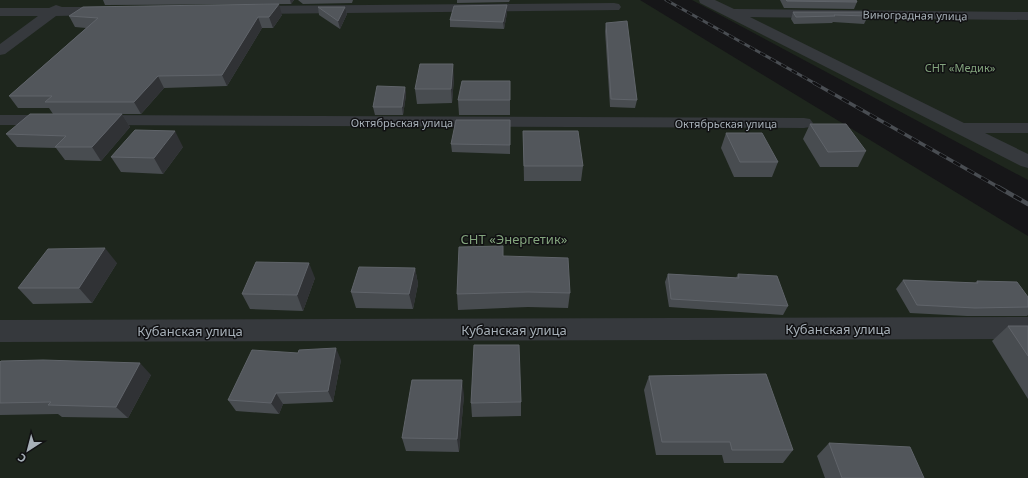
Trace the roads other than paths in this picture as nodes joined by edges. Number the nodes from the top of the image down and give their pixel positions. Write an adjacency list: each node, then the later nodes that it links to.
1 (67, 0): 8 (street)
2 (705, 0): 9 (street)
3 (928, 0): 10 (street)
4 (614, 7): 5 (street)
5 (242, 10)
6 (116, 11): 8 (street)
7 (0, 12): 8 (street)
8 (52, 12): 12 (street)
9 (729, 13): 10 (street, Виноградная улица); 15 (street)
10 (947, 15): 11 (street, Виноградная улица)
11 (1028, 16)
12 (0, 52)
13 (0, 120): 14 (street, Октябрьская улица)
14 (804, 123)
15 (961, 128): 16 (street); 17 (street)
16 (1028, 128)
17 (1028, 162)
18 (1028, 328): 19 (street, Кубанская улица)
19 (0, 331)

